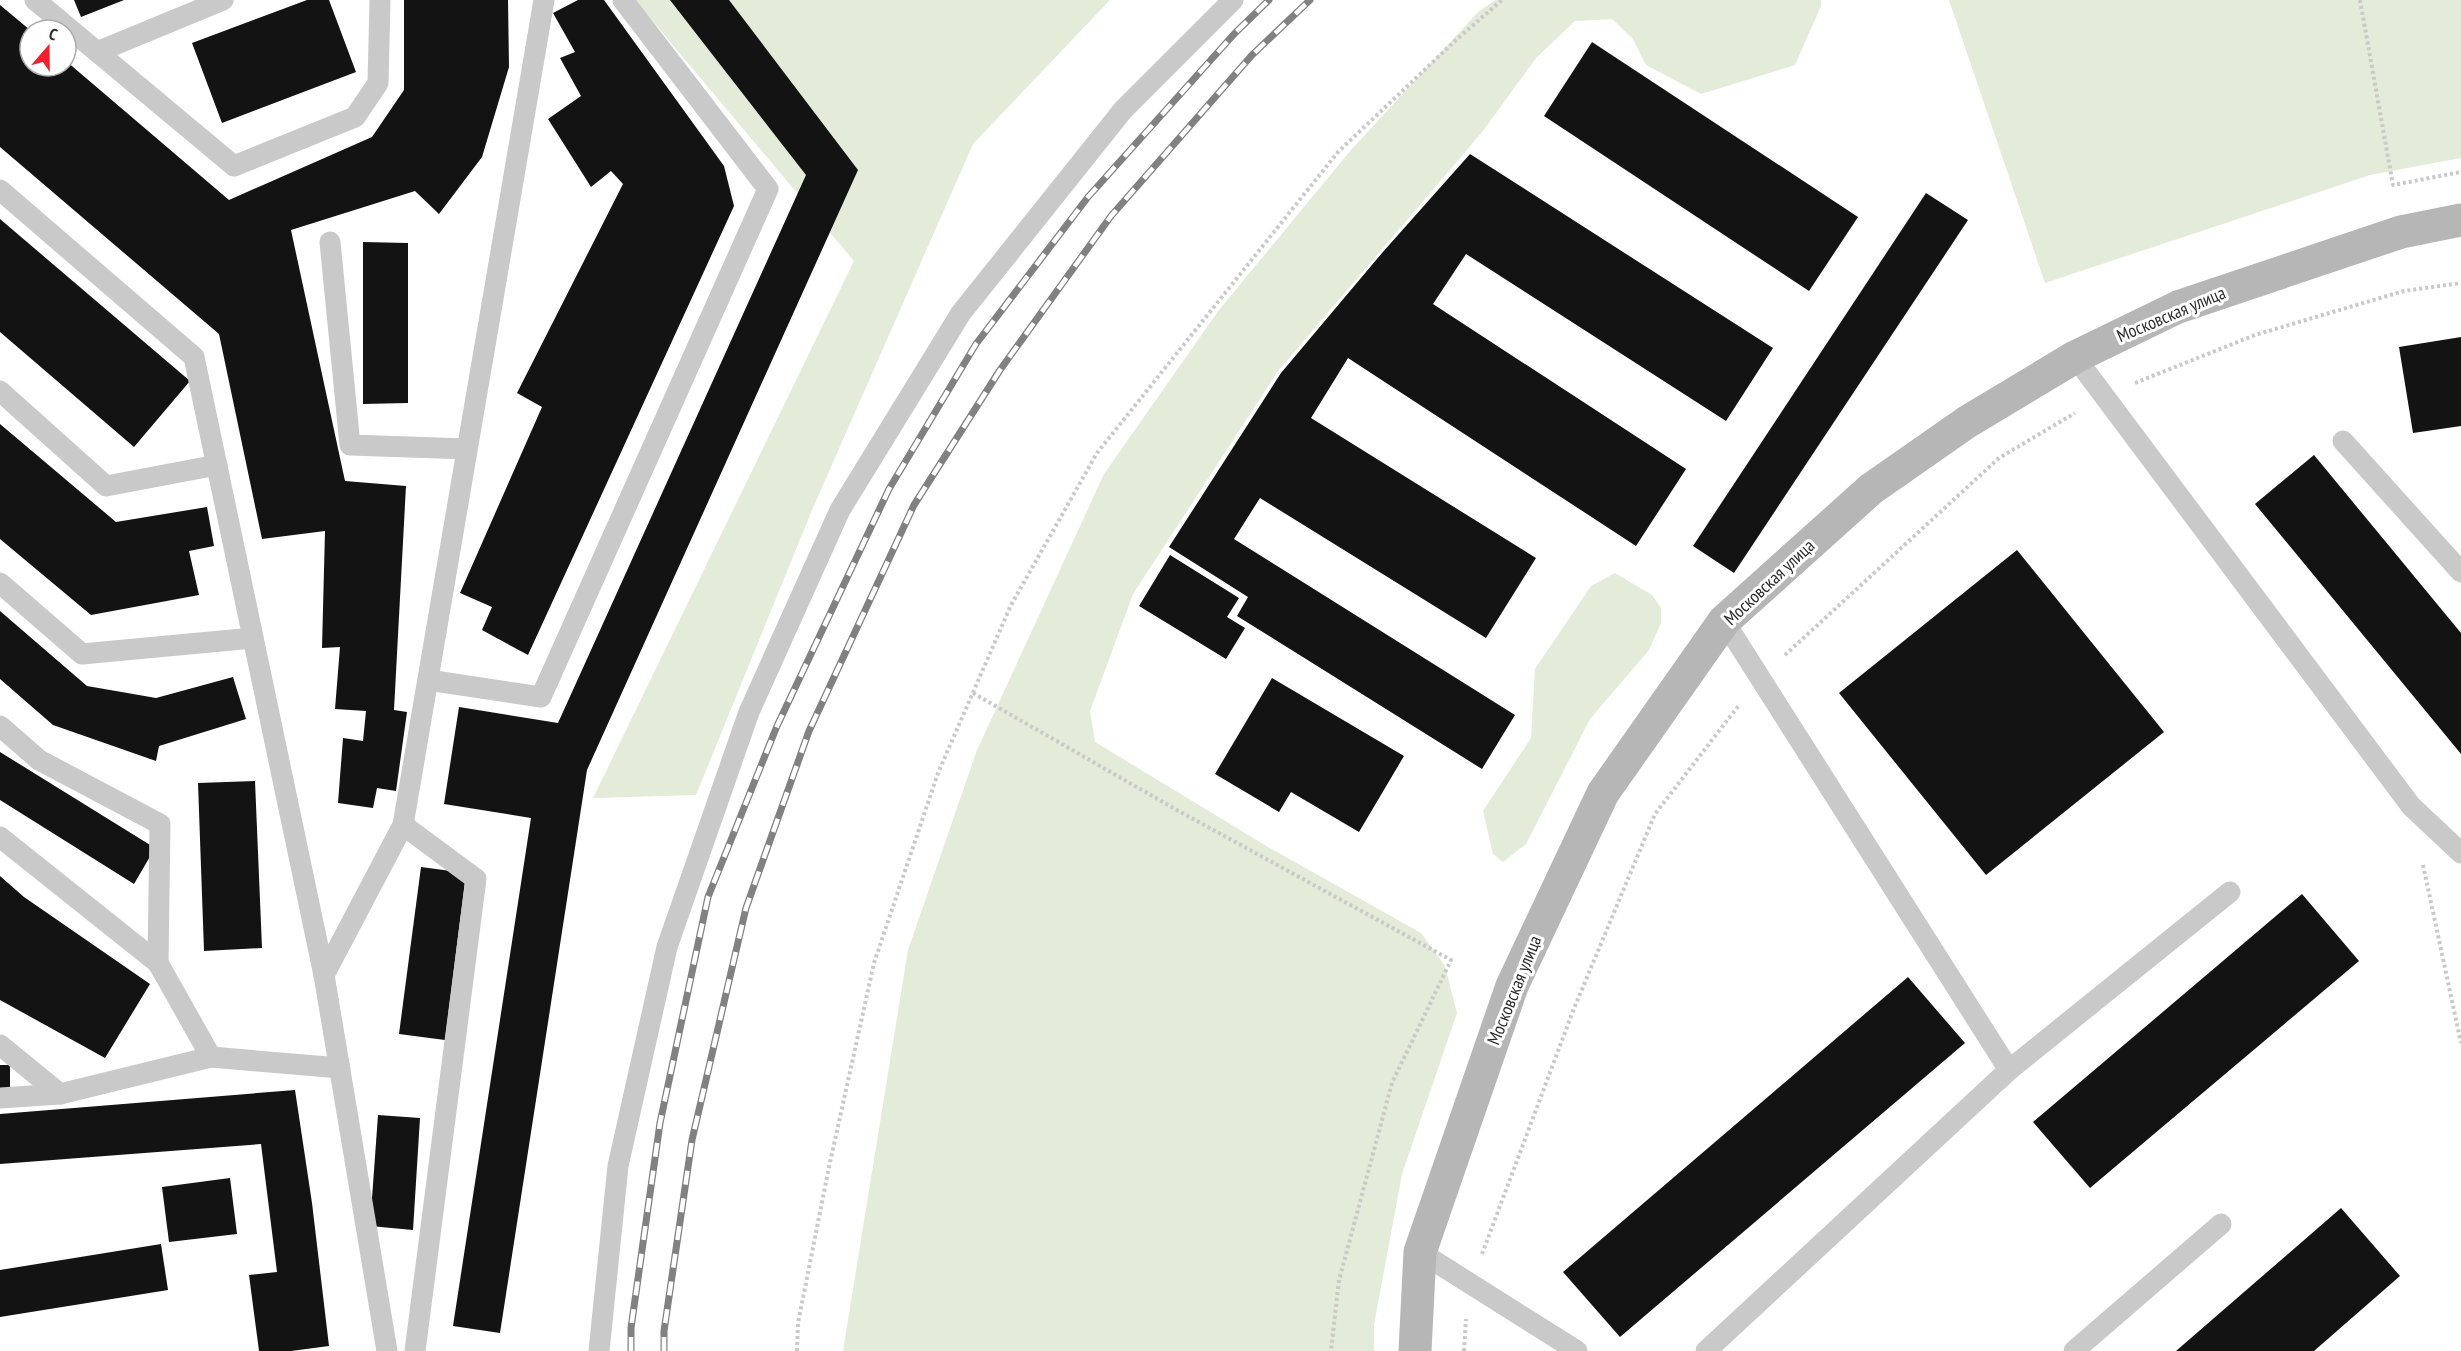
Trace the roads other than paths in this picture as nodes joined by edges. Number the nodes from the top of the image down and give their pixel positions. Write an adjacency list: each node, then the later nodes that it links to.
1 (35, 0): 7 (lane)
2 (222, 0): 7 (lane)
3 (380, 0): 7 (lane)
4 (544, 0): 14 (lane)
5 (623, 0): 20 (lane)
6 (1233, 0): 38 (lane)
7 (97, 52)
8 (0, 190): 15 (lane)
9 (2461, 220): 11 (street, Московская улица)
10 (330, 242): 14 (lane)
11 (2075, 357): 18 (street, Московская улица); 24 (lane)
12 (0, 391): 15 (lane)
13 (2343, 441): 16 (lane)
14 (467, 448): 20 (lane)
15 (217, 465): 19 (lane)
16 (2461, 572)
17 (0, 583): 19 (lane)
18 (1724, 621): 31 (lane); 35 (street, Московская улица)
19 (253, 638): 27 (lane)
20 (428, 680): 22 (lane)
21 (0, 726): 26 (lane)
22 (403, 825): 27 (lane); 37 (lane)
23 (0, 837): 26 (lane)
24 (2461, 853)
25 (2230, 892): 31 (lane)
26 (158, 963): 29 (lane)
27 (324, 975): 30 (lane)
28 (0, 1046): 32 (lane)
29 (211, 1058): 30 (lane); 32 (lane)
30 (340, 1068): 36 (lane)
31 (2009, 1070): 41 (lane)
32 (60, 1094): 33 (lane)
33 (0, 1098)
34 (2221, 1224): 42 (lane)
35 (1420, 1252): 39 (street, Московская улица); 40 (lane)
36 (387, 1351)
37 (415, 1351)
38 (599, 1351)
39 (1415, 1351)
40 (1577, 1351)
41 (1706, 1351)
42 (2074, 1351)

